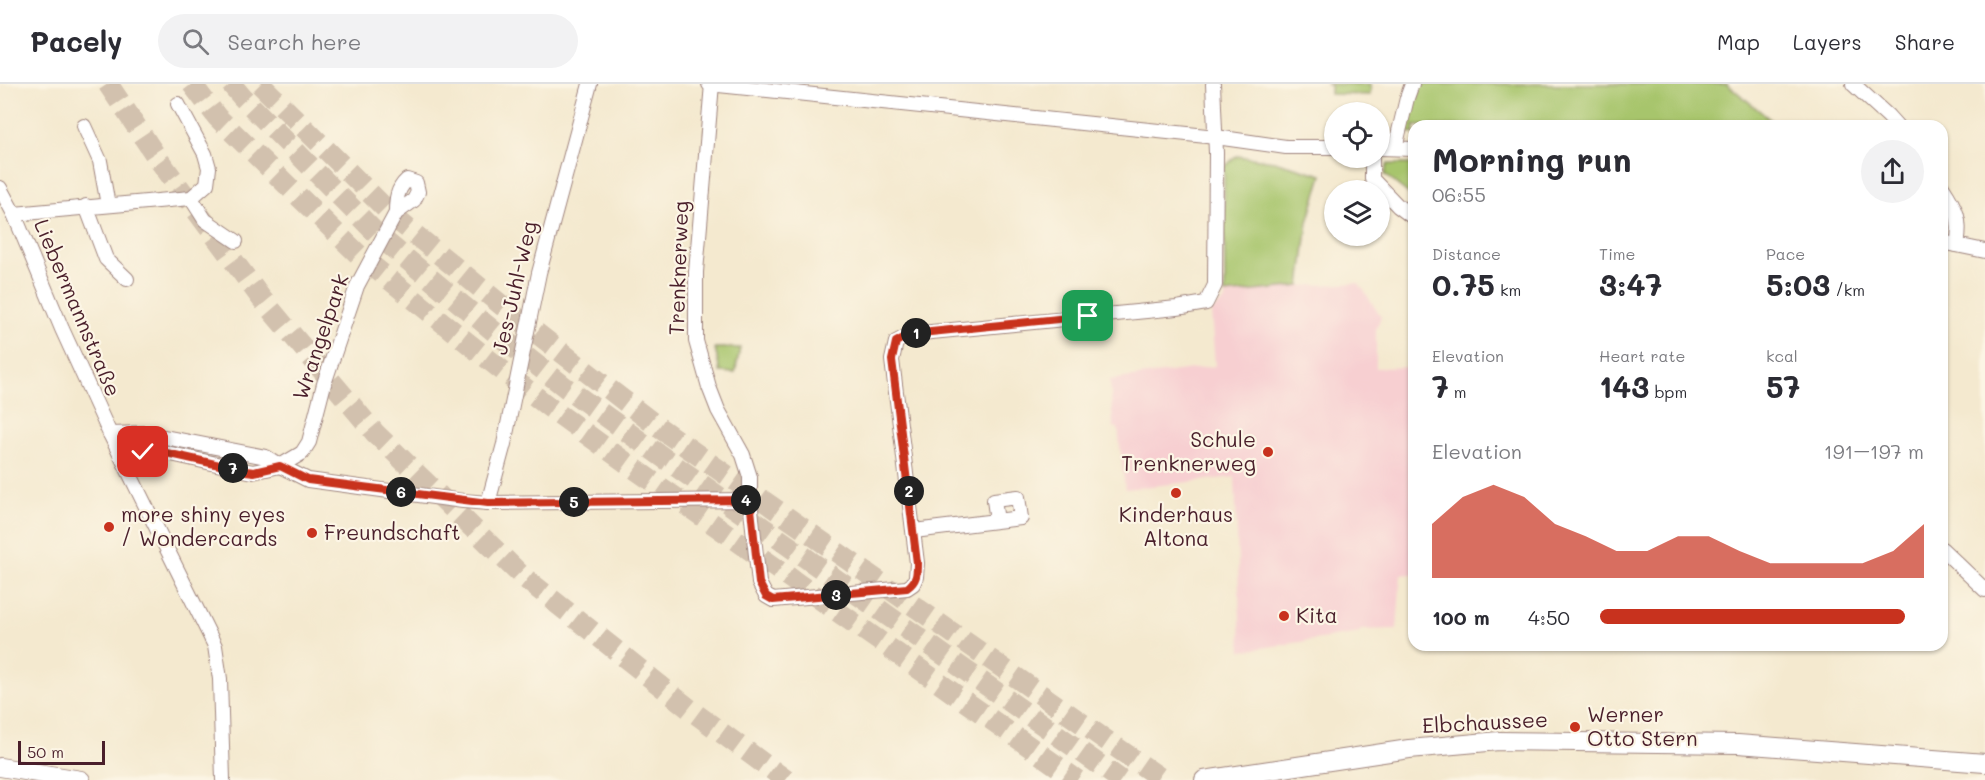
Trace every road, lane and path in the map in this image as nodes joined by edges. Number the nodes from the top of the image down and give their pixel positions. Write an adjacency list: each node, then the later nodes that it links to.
1 (590, 84): 32 (street, Jes-Juhl-Weg)
2 (711, 84): 9 (street); 31 (street, Trenknerweg)
3 (1213, 84): 9 (street)
4 (1412, 84): 12 (street)
5 (1853, 84): 7 (street)
6 (178, 104): 17 (street)
7 (1892, 120)
8 (84, 126): 18 (street)
9 (1216, 137): 10 (street); 34 (street, Trenknerweg)
10 (1324, 147)
11 (1390, 148): 12 (street)
12 (1395, 148): 13 (street)
13 (1408, 149)
14 (1372, 168): 22 (street)
15 (0, 188): 21 (street, Liebermannstraße)
16 (1948, 196): 25 (street)
17 (191, 198): 18 (street); 23 (street)
18 (108, 205): 19 (street)
19 (86, 206): 21 (street); 27 (street)
20 (396, 213): 30 (street, Wrangelpark)
21 (14, 214): 28 (street, Liebermannstraße)
22 (1408, 214)
23 (236, 241)
24 (1948, 243): 25 (street)
25 (1957, 245): 26 (street)
26 (1985, 251)
27 (127, 279)
28 (110, 434): 29 (street, Liebermannstraße); 30 (street)
29 (121, 456): 30 (street); 40 (street, Liebermannstraße)
30 (280, 466): 32 (street)
31 (750, 500): 32 (street); 34 (street, Trenknerweg)
32 (488, 503)
33 (997, 520): 34 (street)
34 (914, 531)
35 (1948, 555): 36 (street)
36 (1985, 590)
37 (1985, 763): 41 (main road, Elbchaussee)
38 (0, 767): 39 (main road)
39 (81, 780)
40 (223, 780)
41 (1204, 780)

